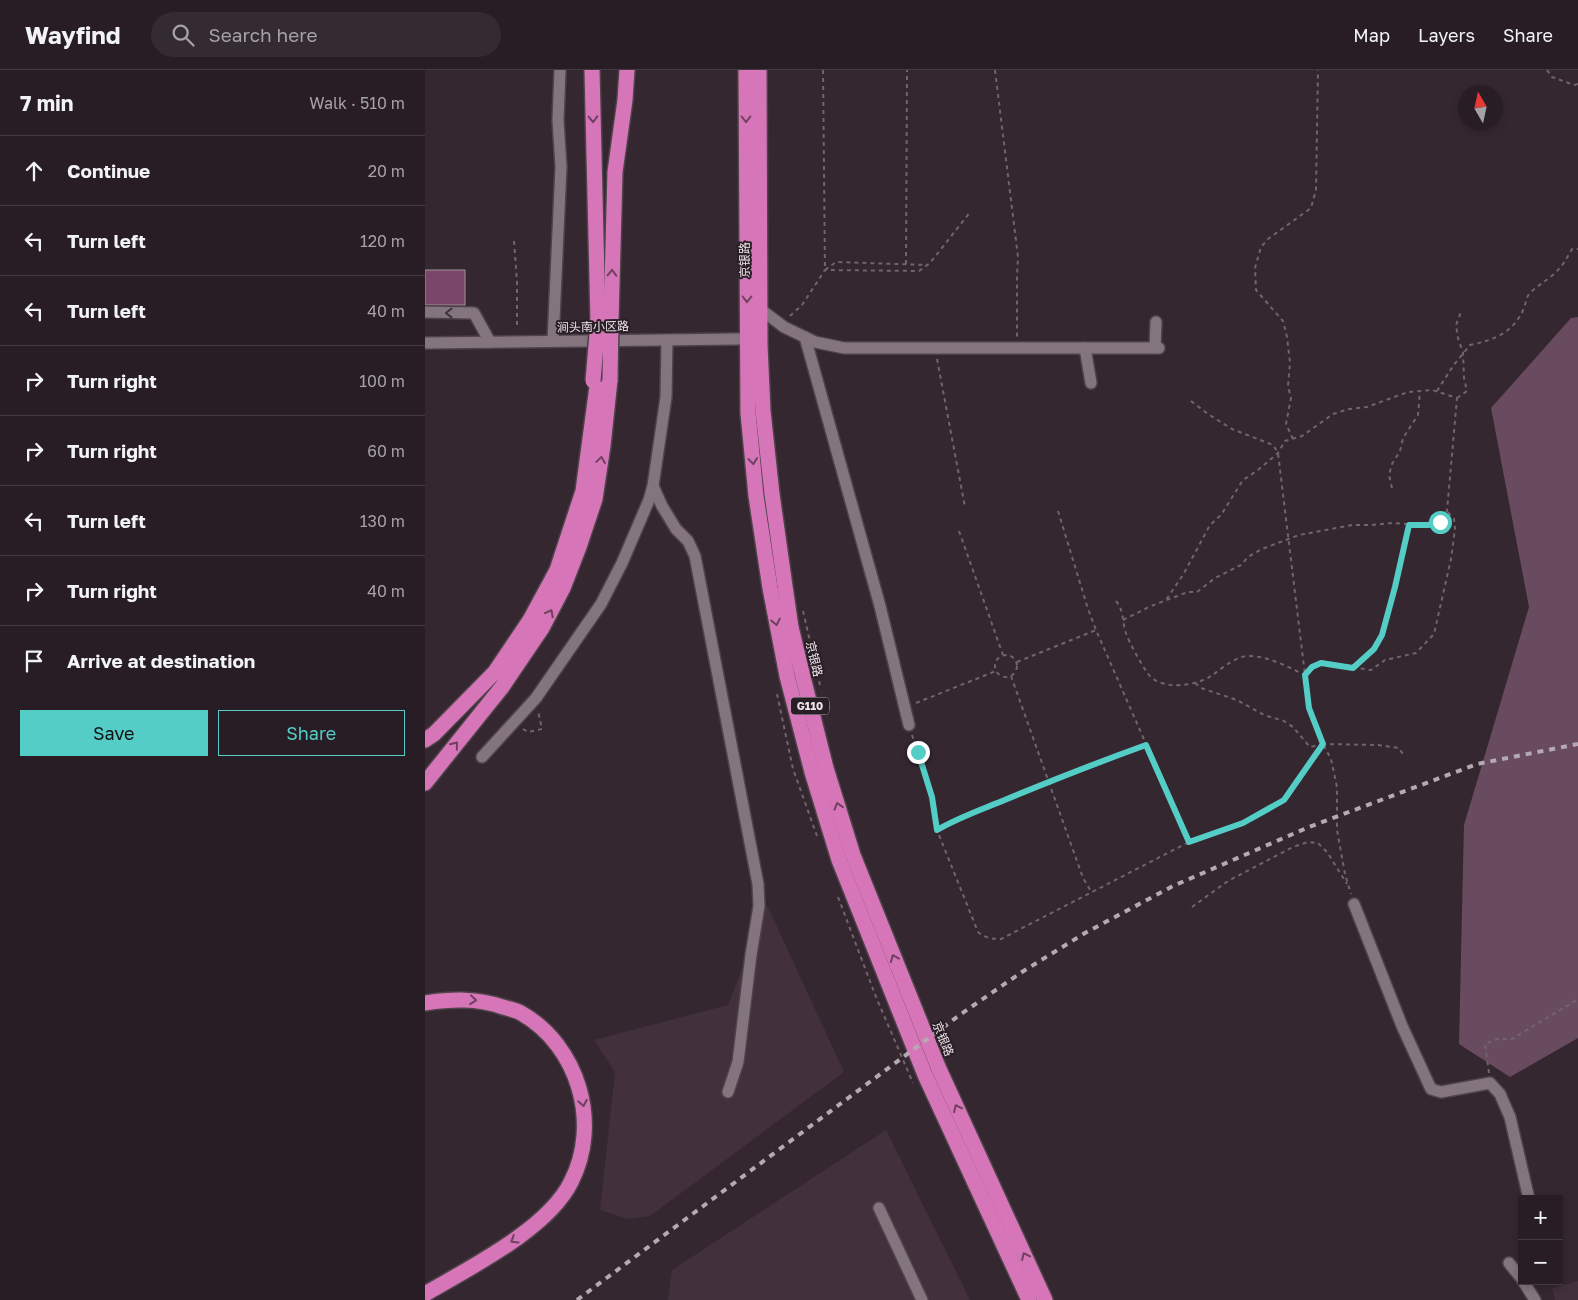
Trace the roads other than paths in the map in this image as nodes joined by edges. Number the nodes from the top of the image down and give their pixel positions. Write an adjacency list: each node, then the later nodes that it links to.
1 (559, 70): 12 (street)
2 (592, 70): 8 (highway, one-way to 8)
3 (627, 70): 8 (highway, one-way to 3)
4 (746, 70): 15 (highway, 京银路 / G110, one-way to 15)
5 (759, 70): 6 (highway, 京银路 / G110)
6 (760, 309): 10 (street); 15 (highway, 京银路 / G110)
7 (425, 312): 13 (street, one-way to 7)
8 (604, 321): 17 (highway, bridge)
9 (1156, 322): 16 (street)
10 (805, 337): 16 (street); 20 (street)
11 (667, 340): 12 (street, 涧头南小区路); 15 (street, 涧头南小区路); 19 (street)
12 (553, 341): 13 (street, 涧头南小区路)
13 (490, 342): 14 (street, 涧头南小区路)
14 (425, 343)
15 (754, 343): 35 (highway, 京银路 / G110, one-way to 35); 36 (highway, 京银路 / G110, one-way to 15)
16 (1085, 348): 18 (street)
17 (600, 380): 21 (highway); 22 (highway); 24 (highway, one-way to 17)
18 (1091, 382)
19 (653, 486): 23 (street); 27 (street)
20 (909, 725)
21 (425, 735)
22 (425, 740)
23 (482, 757)
24 (425, 783)
25 (1354, 904): 28 (street)
26 (425, 1004): 33 (highway, one-way to 33)
27 (728, 1092)
28 (1528, 1195)
29 (879, 1208): 34 (street)
30 (1509, 1263): 31 (street)
31 (1518, 1273)
32 (1528, 1285): 37 (street)
33 (425, 1294)
34 (922, 1300)
35 (1029, 1300)
36 (1045, 1300)
37 (1535, 1300)

